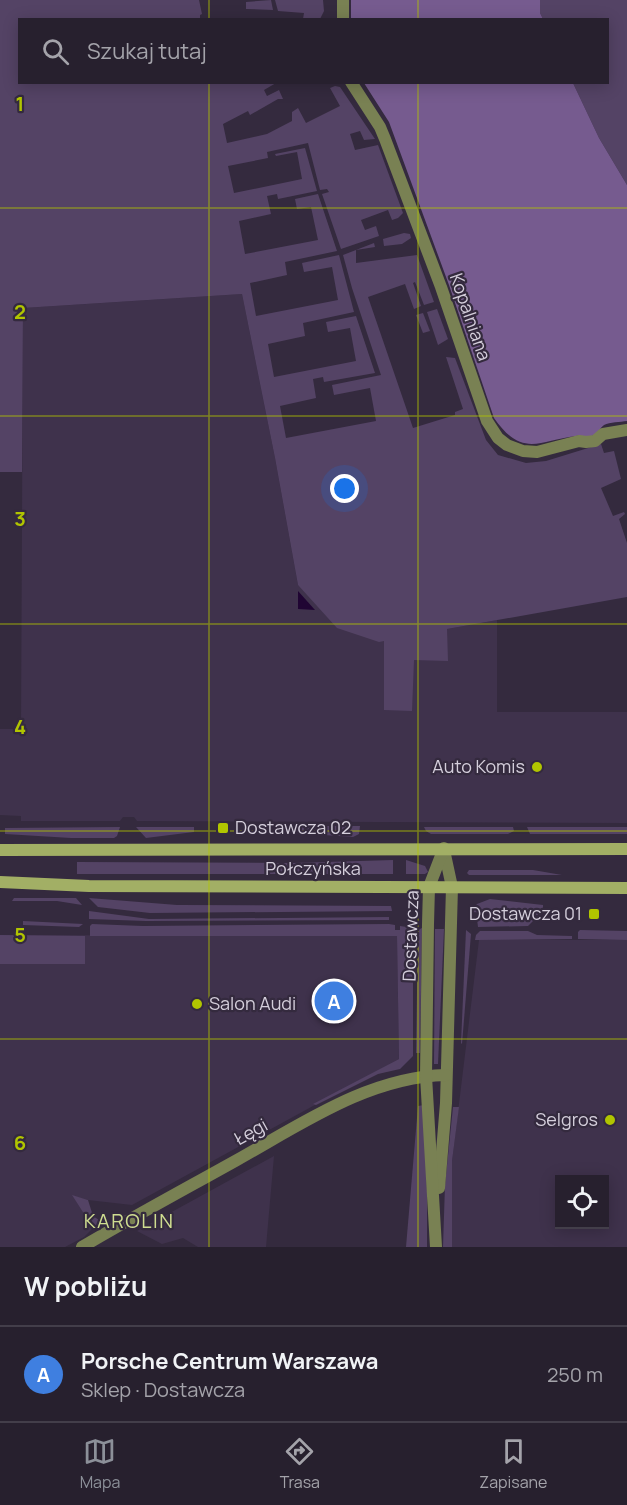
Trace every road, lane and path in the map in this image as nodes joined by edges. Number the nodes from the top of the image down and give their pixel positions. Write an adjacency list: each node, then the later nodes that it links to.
1 (343, 0): 2 (street)
2 (343, 18)
3 (352, 84): 4 (street, Kopalniana)
4 (627, 430)
5 (444, 848): 6 (main road, Połczyńska); 7 (main road, Połczyńska); 9 (street, Dostawcza); 10 (street, Dostawcza)
6 (627, 849)
7 (0, 850)
8 (0, 882): 9 (main road, Połczyńska)
9 (429, 887): 10 (main road, Połczyńska); 13 (street, Dostawcza)
10 (452, 887): 11 (main road, Połczyńska); 12 (street, Dostawcza)
11 (627, 888)
12 (446, 1075): 13 (street, Łęgi); 14 (street, Dostawcza)
13 (426, 1076): 14 (street, Dostawcza); 15 (street, Łęgi)
14 (436, 1241)
15 (82, 1247)

